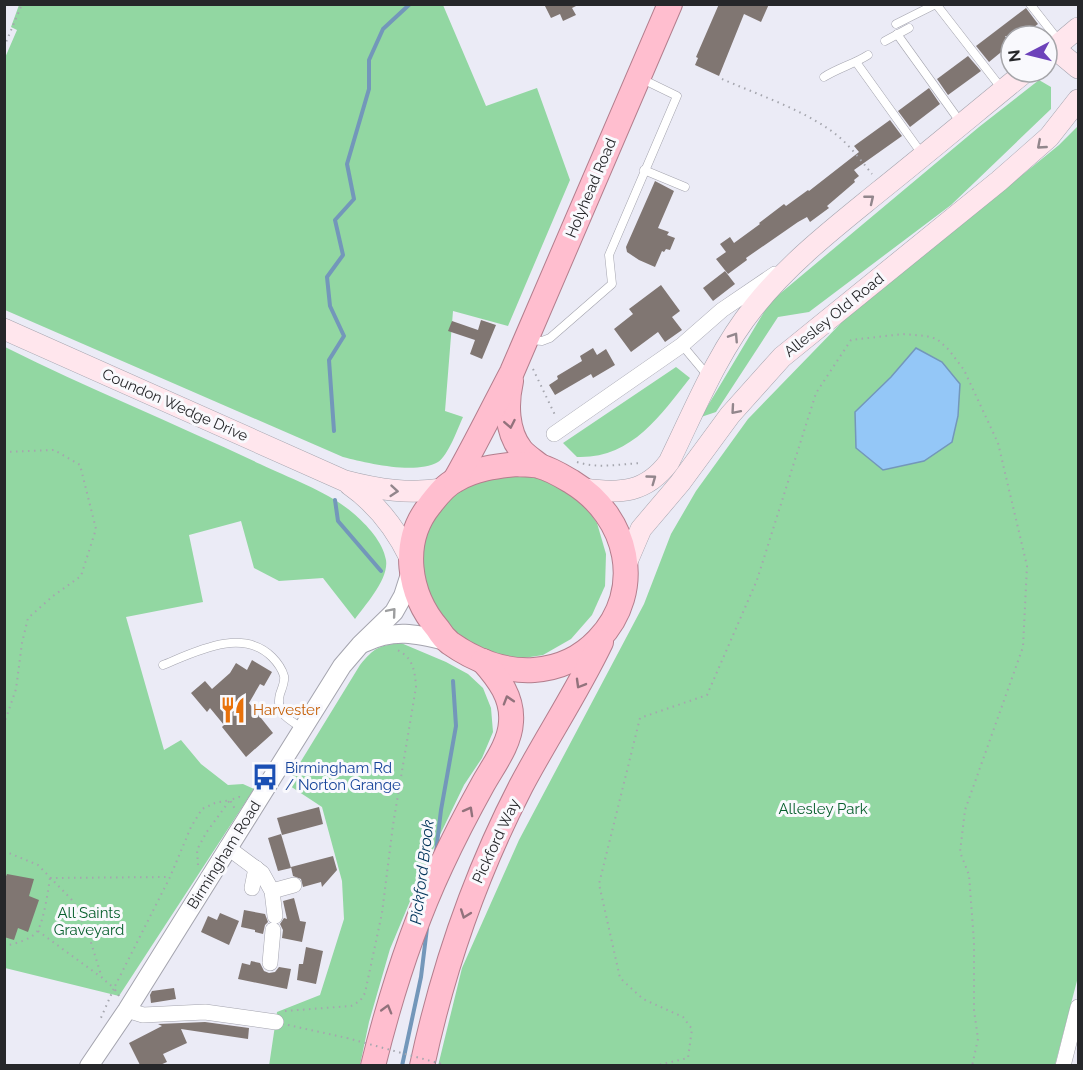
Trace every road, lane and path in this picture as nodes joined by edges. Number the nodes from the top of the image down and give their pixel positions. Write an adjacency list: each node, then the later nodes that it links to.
1 (22, 4): 12 (path)
2 (670, 4): 18 (highway, Holyhead Road)
3 (936, 4): 5 (lane); 21 (lane)
4 (1030, 4): 6 (lane)
5 (896, 24)
6 (1041, 24)
7 (909, 28): 9 (lane)
8 (1078, 28): 11 (main road)
9 (897, 34): 10 (lane); 23 (lane)
10 (885, 41)
11 (1059, 44)
12 (4, 47)
13 (1059, 52): 16 (main road)
14 (867, 55): 15 (lane)
15 (856, 62): 17 (lane); 24 (lane)
16 (1078, 68)
17 (824, 77)
18 (639, 78): 25 (lane); 30 (highway, Holyhead Road)
19 (722, 79): 27 (path)
20 (1010, 84): 21 (main road)
21 (1003, 90): 23 (main road)
22 (1078, 100): 43 (main road, Allesley Old Road, one-way to 43)
23 (962, 124): 24 (main road)
24 (923, 155): 27 (main road)
25 (644, 171): 26 (lane); 30 (lane)
26 (685, 187)
27 (883, 188): 28 (main road, one-way to 27)
28 (808, 251): 31 (street); 33 (main road, one-way to 28)
29 (4, 329): 40 (main road, Coundon Wedge Drive)
30 (525, 340): 32 (highway, Holyhead Road)
31 (682, 345): 33 (lane); 34 (street)
32 (520, 372): 34 (path); 39 (highway, Holyhead Road, one-way to 39); 41 (highway, Holyhead Road)
33 (709, 377): 42 (main road, one-way to 33)
34 (577, 420): 35 (street)
35 (554, 434)
36 (4, 452): 51 (path)
37 (573, 461): 38 (path)
38 (630, 464)
39 (540, 466): 41 (highway); 42 (highway)
40 (345, 481): 41 (main road, Coundon Wedge Drive, one-way to 41); 44 (main road, Coundon Wedge Drive)
41 (449, 484): 44 (highway)
42 (584, 489): 43 (highway)
43 (626, 564): 45 (highway)
44 (411, 565): 46 (highway); 47 (street, Birmingham Road, one-way to 44)
45 (606, 632): 49 (highway); 75 (highway, Pickford Way, one-way to 75)
46 (448, 642): 47 (street, Birmingham Road); 49 (highway)
47 (360, 645): 52 (street, Birmingham Road)
48 (389, 651): 71 (path)
49 (483, 661): 74 (highway, one-way to 49)
50 (163, 665): 52 (lane)
51 (4, 724)
52 (303, 729): 54 (street, Birmingham Road)
53 (230, 800): 54 (path); 54 (path); 57 (path); 59 (path)
54 (244, 808): 55 (street, Birmingham Road)
55 (227, 848): 58 (street); 70 (street, Birmingham Road)
56 (4, 851): 60 (path)
57 (204, 856)
58 (256, 868): 62 (street); 63 (street)
59 (170, 877): 60 (path); 68 (path)
60 (51, 878): 64 (path); 67 (path)
61 (294, 885): 63 (street)
62 (252, 888)
63 (272, 891): 66 (street)
64 (38, 931): 65 (path); 67 (path)
65 (4, 946)
66 (270, 963)
67 (102, 978): 68 (path)
68 (114, 988): 72 (path)
69 (1078, 1008): 79 (street)
70 (127, 1010): 71 (street); 73 (street, Birmingham Road)
71 (271, 1021): 76 (path, bridge)
72 (97, 1024)
73 (88, 1065)
74 (373, 1065)
75 (422, 1065)
76 (449, 1065)
77 (654, 1065): 78 (path)
78 (972, 1065)
79 (1064, 1065)

